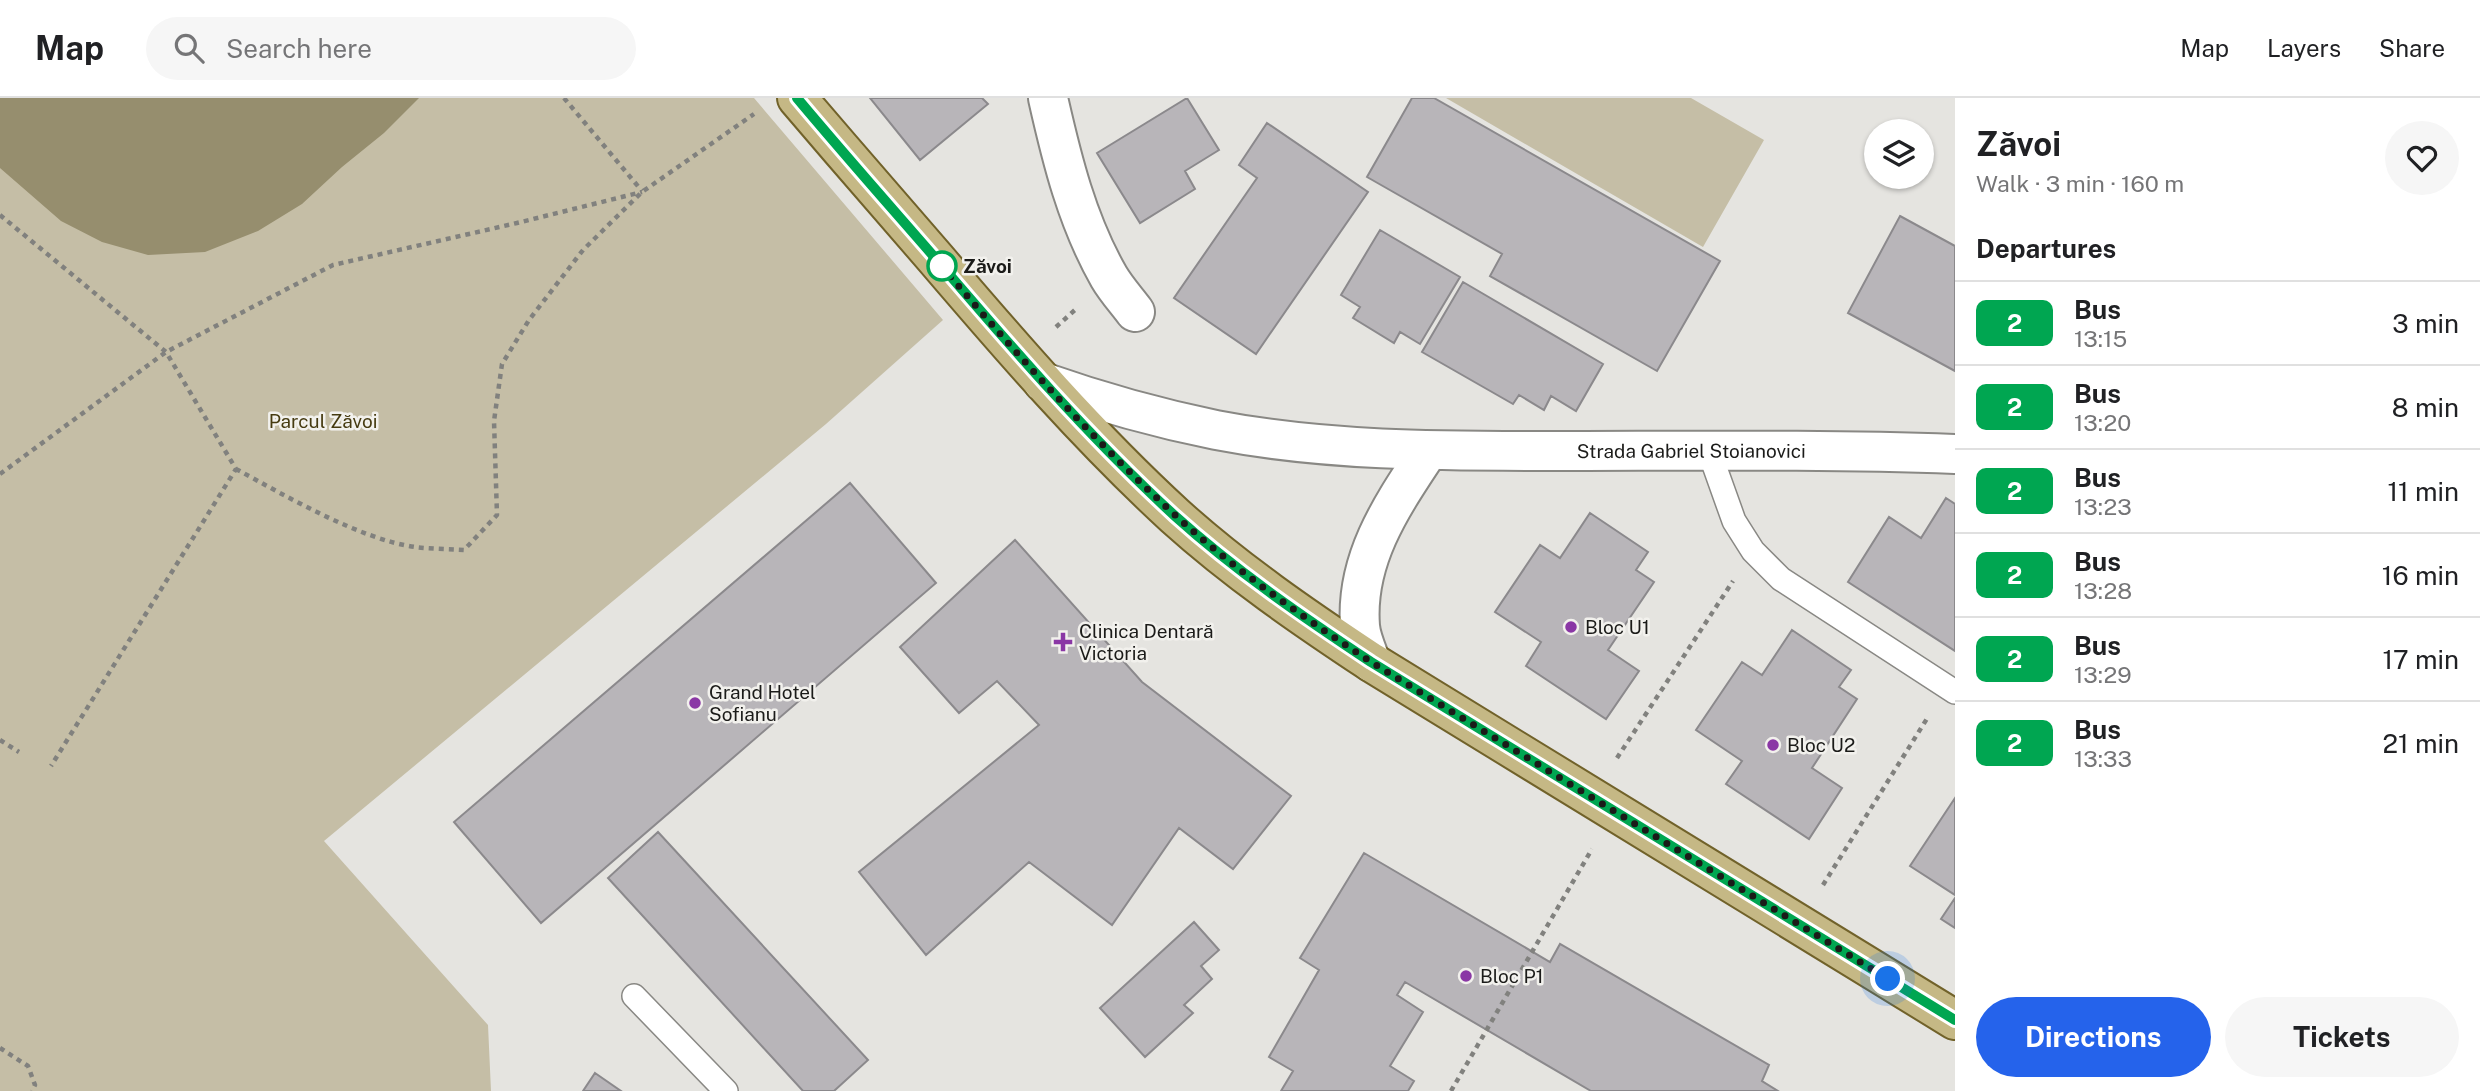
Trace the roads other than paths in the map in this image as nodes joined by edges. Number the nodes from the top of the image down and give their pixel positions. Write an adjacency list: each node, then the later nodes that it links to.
1 (797, 98): 4 (main road)
2 (1048, 98): 3 (street)
3 (1135, 312)
4 (1033, 370): 5 (street, Strada Gabriel Stoianovici); 8 (main road)
5 (1428, 451): 6 (street, Strada Gabriel Stoianovici); 8 (street)
6 (1709, 451): 7 (street, Strada Gabriel Stoianovici); 9 (lane)
7 (1955, 454)
8 (1371, 662): 11 (main road)
9 (1955, 692)
10 (634, 996): 12 (lane)
11 (1955, 1020)
12 (726, 1091)

